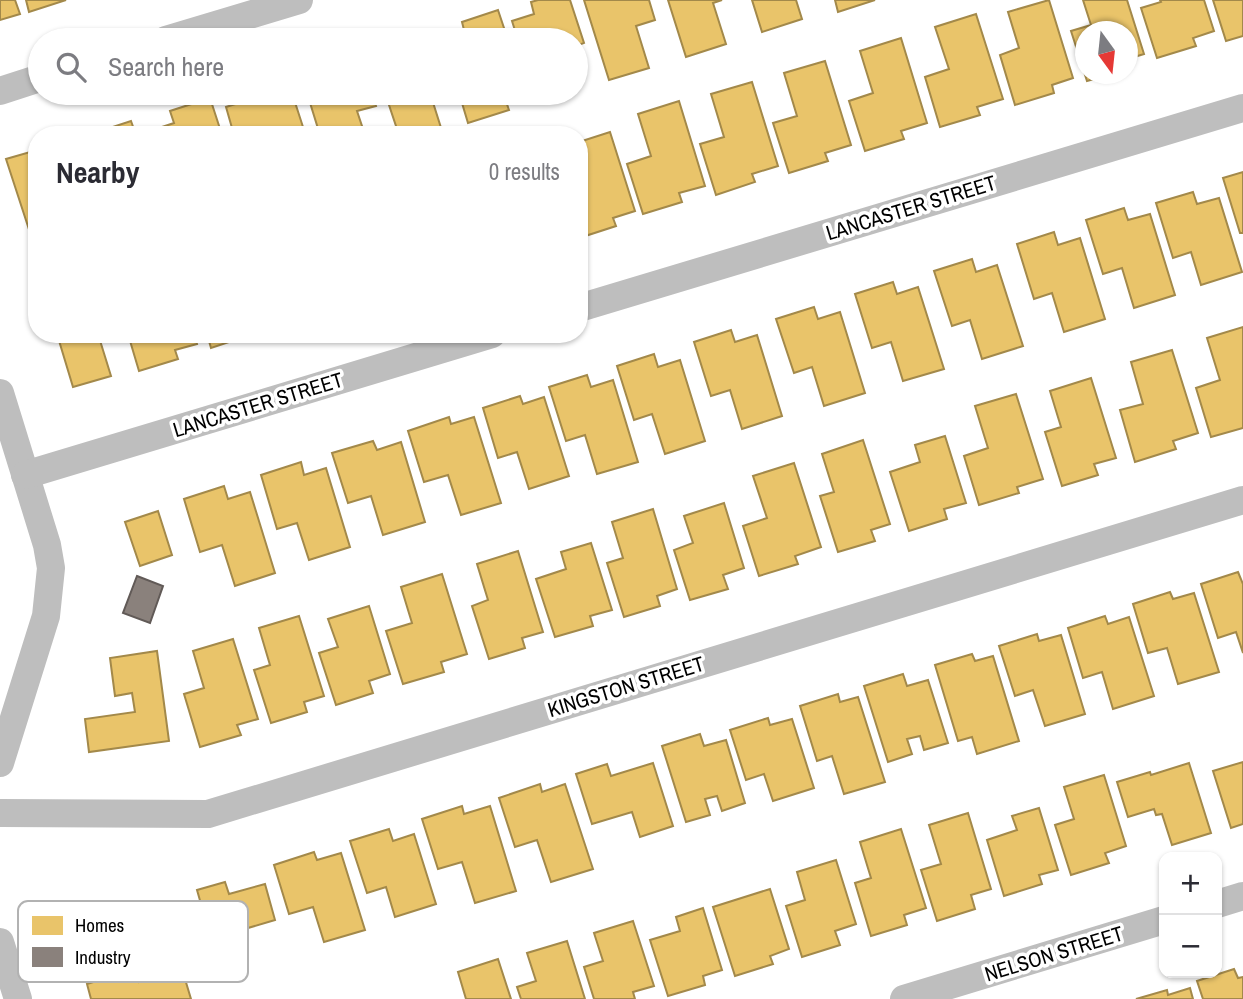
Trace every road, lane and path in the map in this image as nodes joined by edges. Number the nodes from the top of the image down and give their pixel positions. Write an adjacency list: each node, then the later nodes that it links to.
1 (299, 0): 2 (street)
2 (206, 28)
3 (28, 82): 4 (street)
4 (0, 90)
5 (1243, 108): 6 (street, LANCASTER STREET)
6 (588, 305)
7 (462, 343): 9 (street, LANCASTER STREET)
8 (0, 393): 9 (street)
9 (25, 475): 11 (street)
10 (1243, 500): 12 (street, KINGSTON STREET)
11 (0, 763)
12 (0, 813)
13 (1243, 896): 14 (street)
14 (1222, 902)
15 (1159, 922): 18 (street, NELSON STREET)
16 (0, 942): 17 (street)
17 (18, 999)
18 (904, 999)

